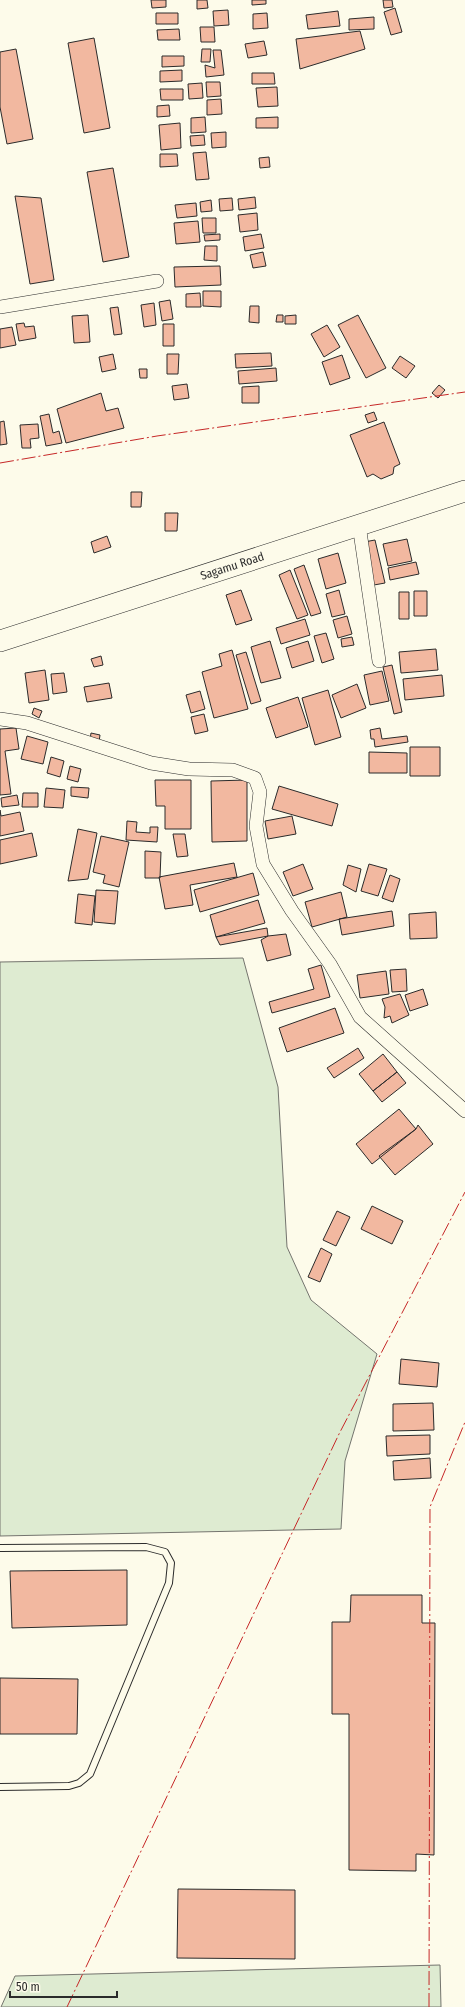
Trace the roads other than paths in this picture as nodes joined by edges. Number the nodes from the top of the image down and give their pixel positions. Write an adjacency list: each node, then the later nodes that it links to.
1 (157, 281): 2 (street)
2 (0, 307)
3 (465, 492): 4 (highway, Sagamu Road)
4 (359, 525): 5 (highway, Sagamu Road); 6 (street)
5 (0, 641)
6 (379, 662)
7 (0, 719): 8 (street)
8 (465, 1111)
9 (0, 1548): 10 (lane)
10 (0, 1787)

